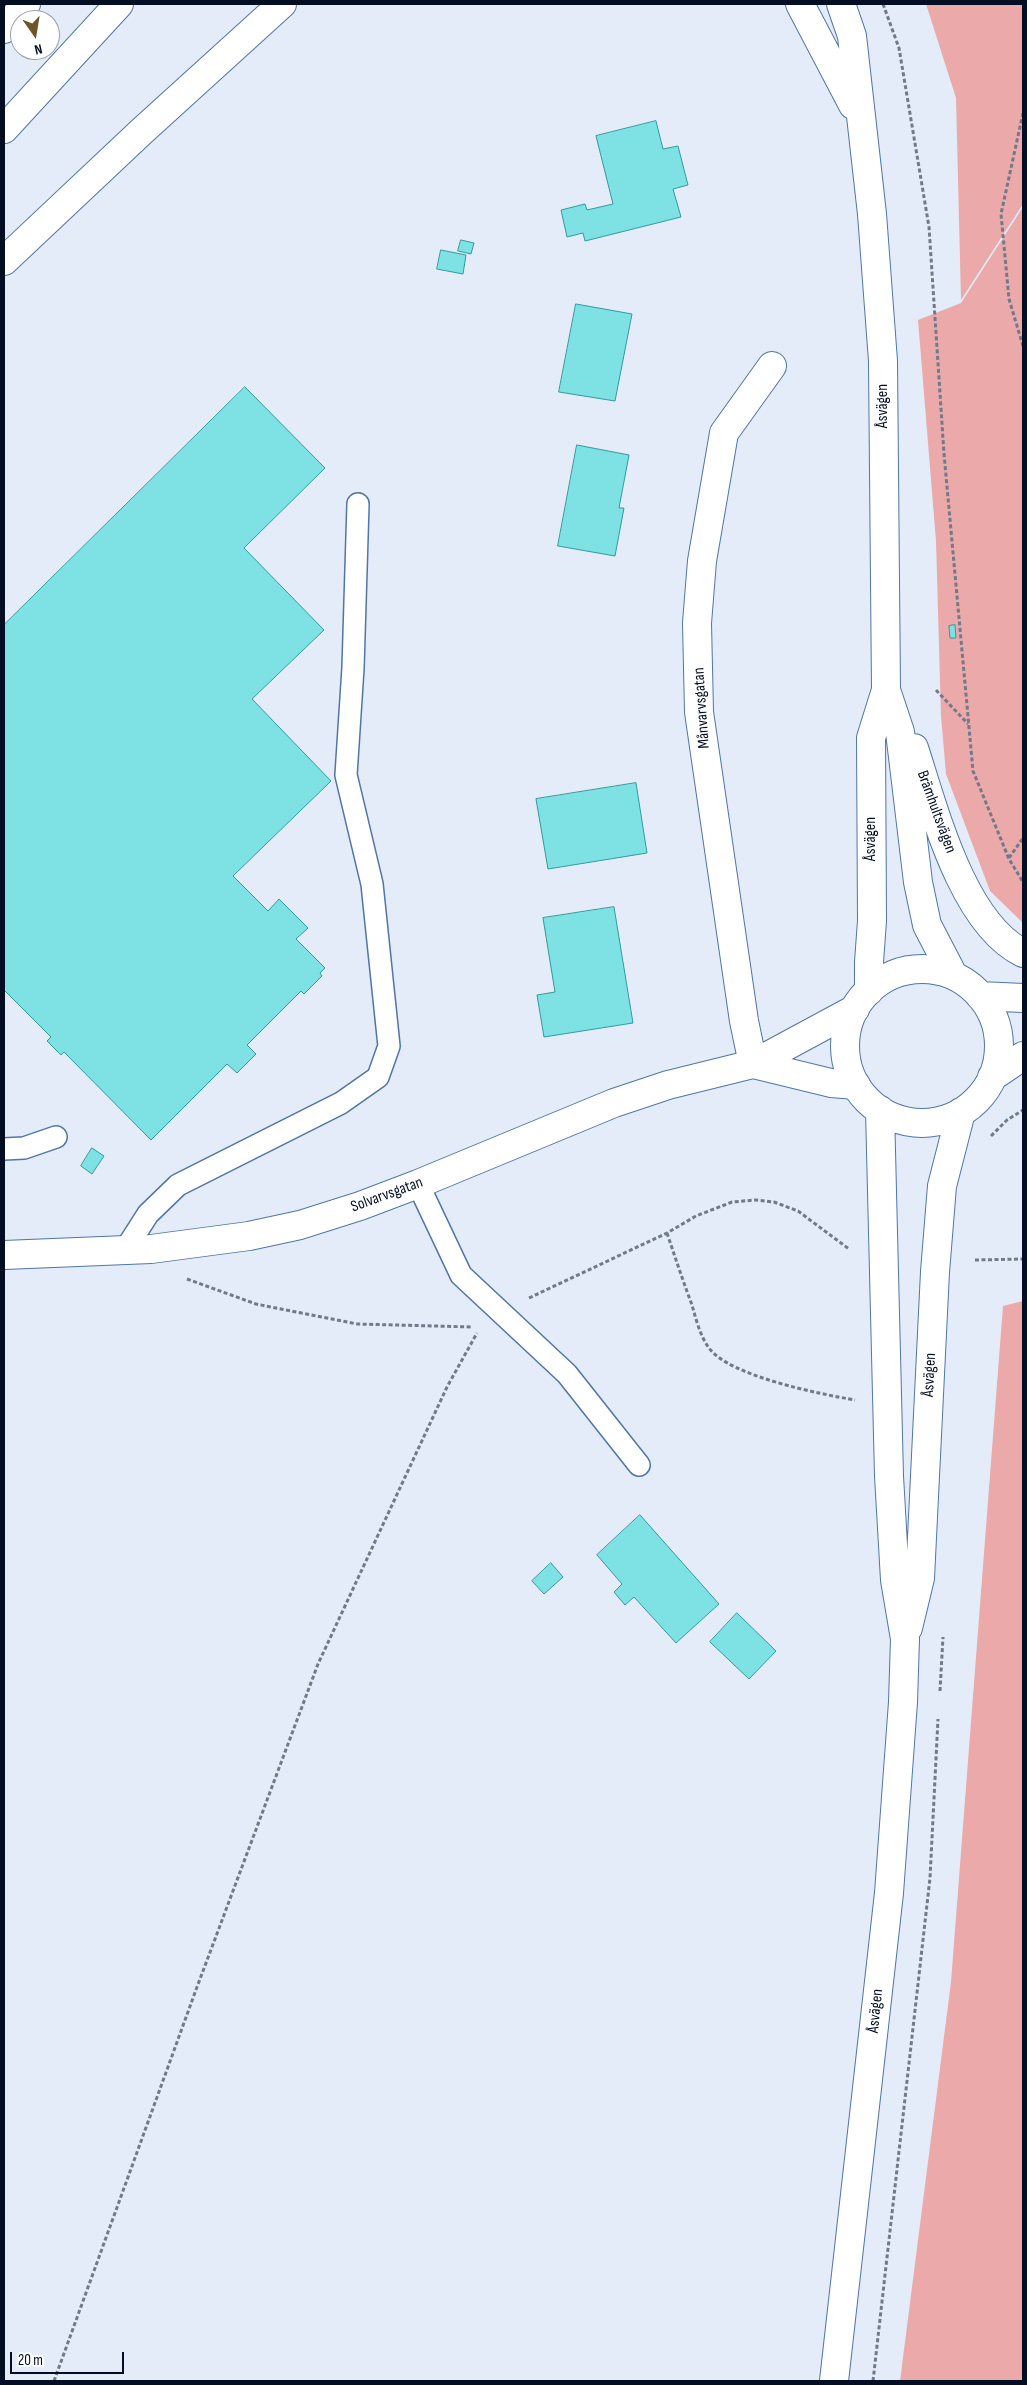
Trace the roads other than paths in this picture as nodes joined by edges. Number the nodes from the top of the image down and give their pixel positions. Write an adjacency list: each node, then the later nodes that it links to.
1 (26, 4): 6 (main road)
2 (118, 4): 8 (main road)
3 (282, 4): 9 (main road)
4 (800, 4): 7 (main road, Åsvägen)
5 (841, 4): 7 (main road, Åsvägen)
6 (4, 29)
7 (861, 122): 12 (main road, Åsvägen)
8 (4, 129)
9 (4, 261)
10 (772, 366): 20 (main road, Månvarvsgatan)
11 (358, 504): 28 (lane)
12 (885, 649): 13 (main road, Åsvägen); 14 (main road, Brämhultsvägen)
13 (886, 690): 15 (main road, Åsvägen); 18 (main road, Åsvägen)
14 (1023, 953)
15 (953, 975): 16 (main road); 18 (main road)
16 (980, 996): 17 (main road); 21 (main road)
17 (1023, 998)
18 (862, 1000): 20 (main road); 22 (main road)
19 (1023, 1056): 21 (main road)
20 (753, 1064): 22 (main road); 27 (main road, Solvarvsgatan)
21 (992, 1077): 24 (main road)
22 (856, 1085): 23 (main road)
23 (880, 1110): 24 (main road); 31 (main road, Åsvägen)
24 (961, 1112): 31 (main road, Åsvägen)
25 (56, 1138): 26 (lane)
26 (4, 1149)
27 (418, 1184): 28 (main road, Solvarvsgatan); 30 (lane)
28 (138, 1250): 29 (main road, Solvarvsgatan)
29 (4, 1255)
30 (639, 1465)
31 (905, 1640): 32 (main road, Åsvägen)
32 (834, 2381)

